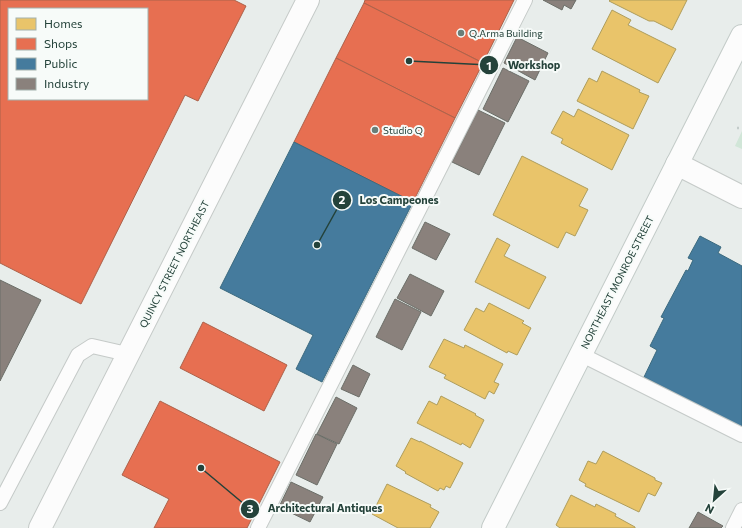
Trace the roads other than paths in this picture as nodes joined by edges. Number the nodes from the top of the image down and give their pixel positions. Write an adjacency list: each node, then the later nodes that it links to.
1 (308, 0): 6 (street, QUINCY STREET NORTHEAST)
2 (525, 0): 12 (lane)
3 (742, 36): 4 (street, NORTHEAST MONROE STREET)
4 (677, 164): 5 (street); 7 (street, NORTHEAST MONROE STREET)
5 (742, 197)
6 (127, 354): 9 (lane); 11 (street, QUINCY STREET NORTHEAST)
7 (580, 354): 8 (lane); 13 (street, NORTHEAST MONROE STREET)
8 (742, 435)
9 (0, 503)
10 (742, 510): 14 (lane)
11 (40, 528)
12 (258, 528)
13 (493, 528)
14 (733, 528)

